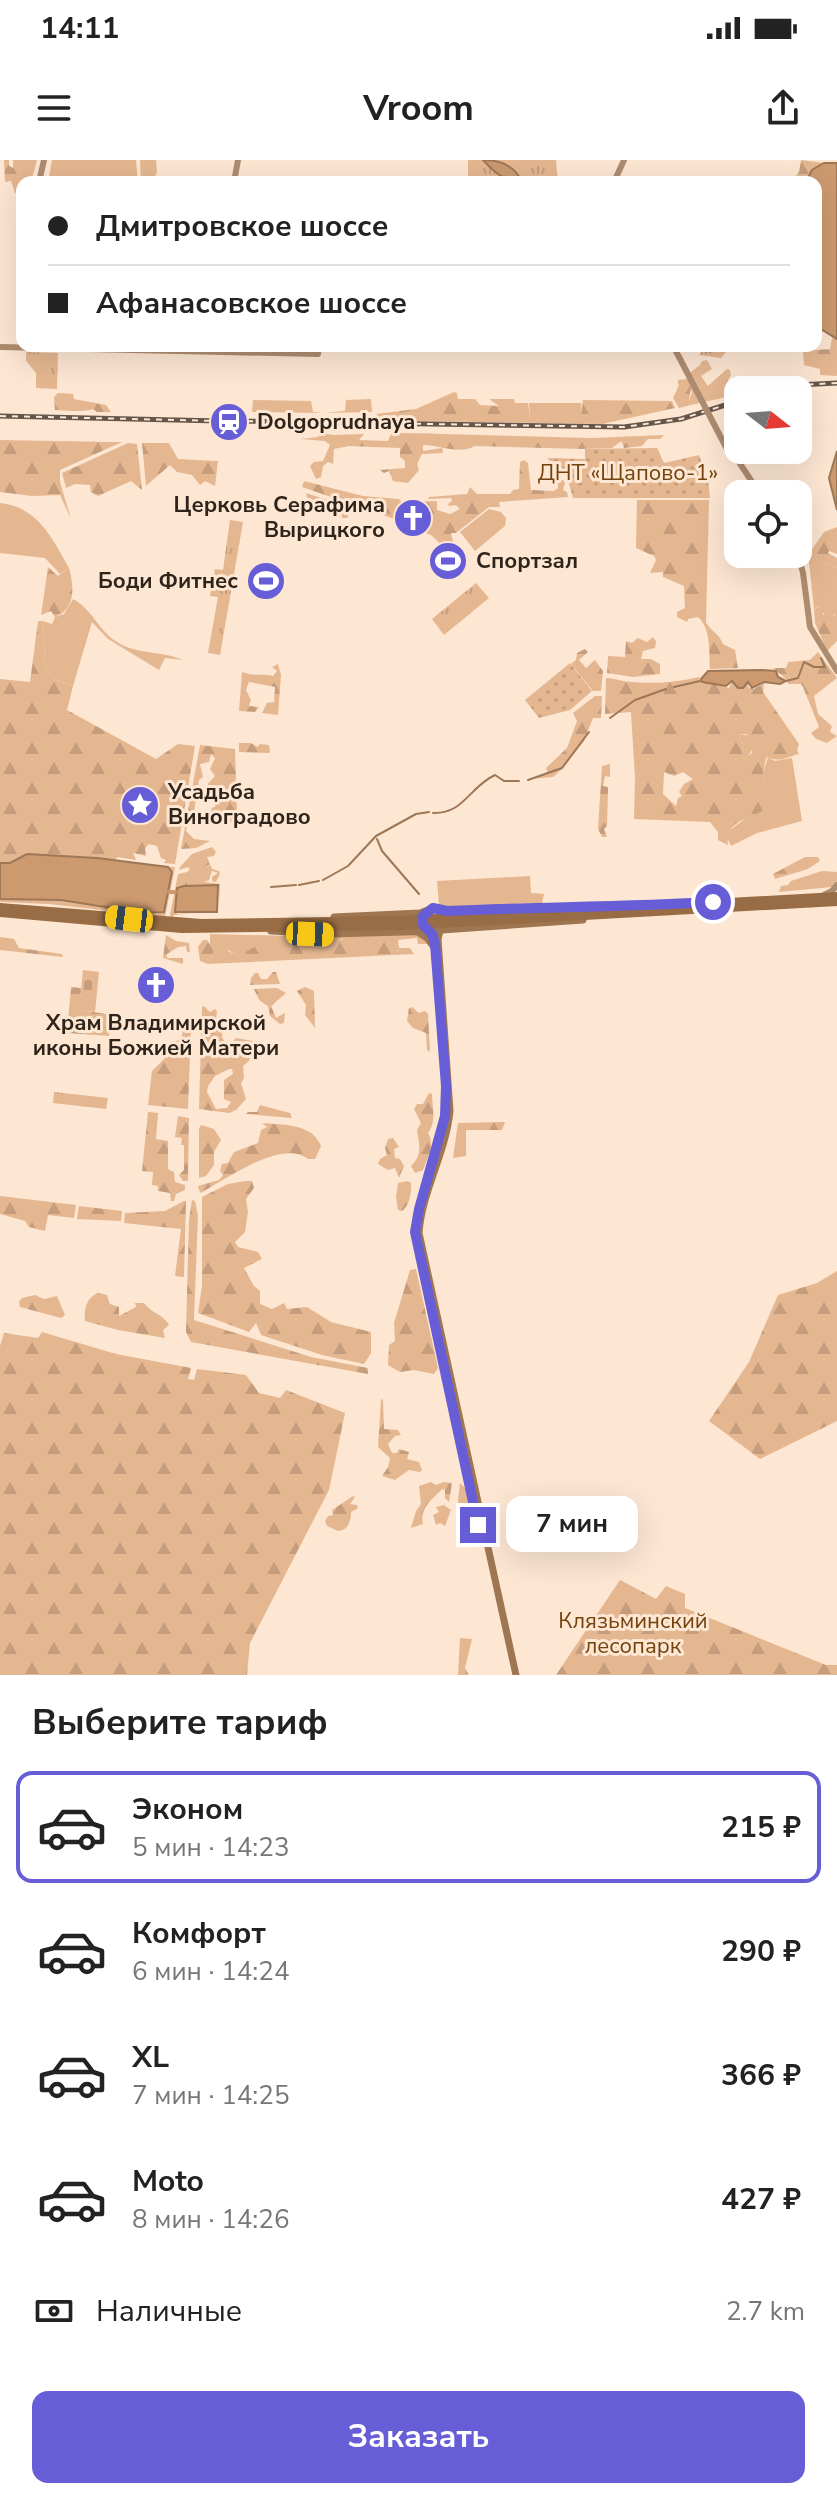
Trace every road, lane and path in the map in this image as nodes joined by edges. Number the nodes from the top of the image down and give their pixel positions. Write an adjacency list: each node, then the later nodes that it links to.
1 (679, 352): 2 (main road, bridge)
2 (749, 480)
3 (802, 568): 4 (main road)
4 (837, 671)
5 (837, 885): 6 (main road)
6 (821, 895): 7 (highway); 10 (highway)
7 (837, 899): 10 (highway)
8 (0, 910): 12 (highway)
9 (440, 910): 10 (main road); 11 (main road); 15 (main road)
10 (617, 911): 12 (highway, bridge); 15 (main road)
11 (425, 912): 12 (main road); 14 (main road)
12 (257, 926): 13 (main road)
13 (416, 931): 14 (main road); 16 (main road)
14 (428, 931): 15 (main road); 16 (main road)
15 (441, 931): 17 (main road)
16 (436, 950): 17 (main road)
17 (514, 1675)

